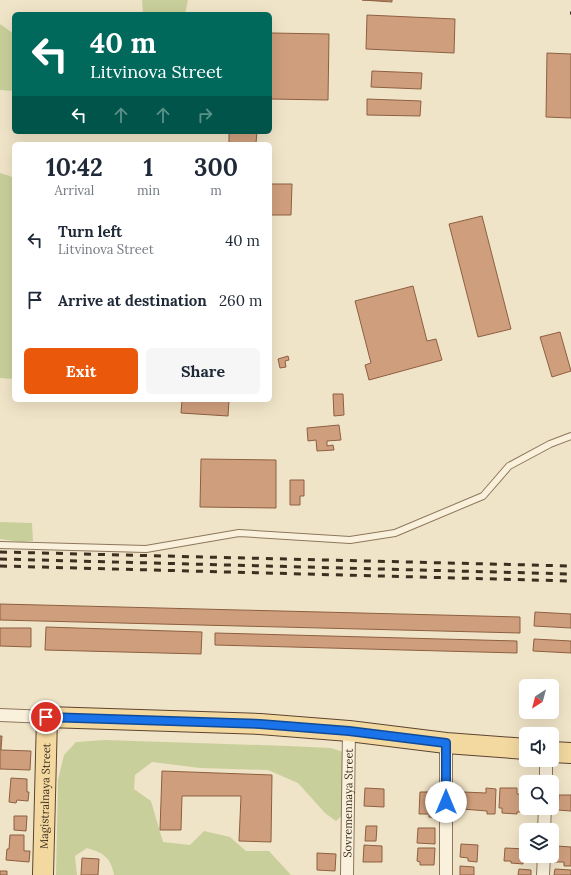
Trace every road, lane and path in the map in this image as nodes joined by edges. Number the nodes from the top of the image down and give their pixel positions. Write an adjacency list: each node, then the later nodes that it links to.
1 (571, 436): 2 (lane)
2 (0, 545)
3 (0, 715): 4 (street)
4 (46, 717): 5 (main road); 11 (main road, Magistralnaya Street)
5 (349, 731): 6 (main road); 12 (street, Sovremennaya Street)
6 (446, 743): 7 (main road); 13 (street)
7 (519, 749)
8 (559, 752): 9 (main road)
9 (571, 753)
10 (544, 863): 14 (street)
11 (43, 875)
12 (347, 875)
13 (446, 875)
14 (543, 875)

